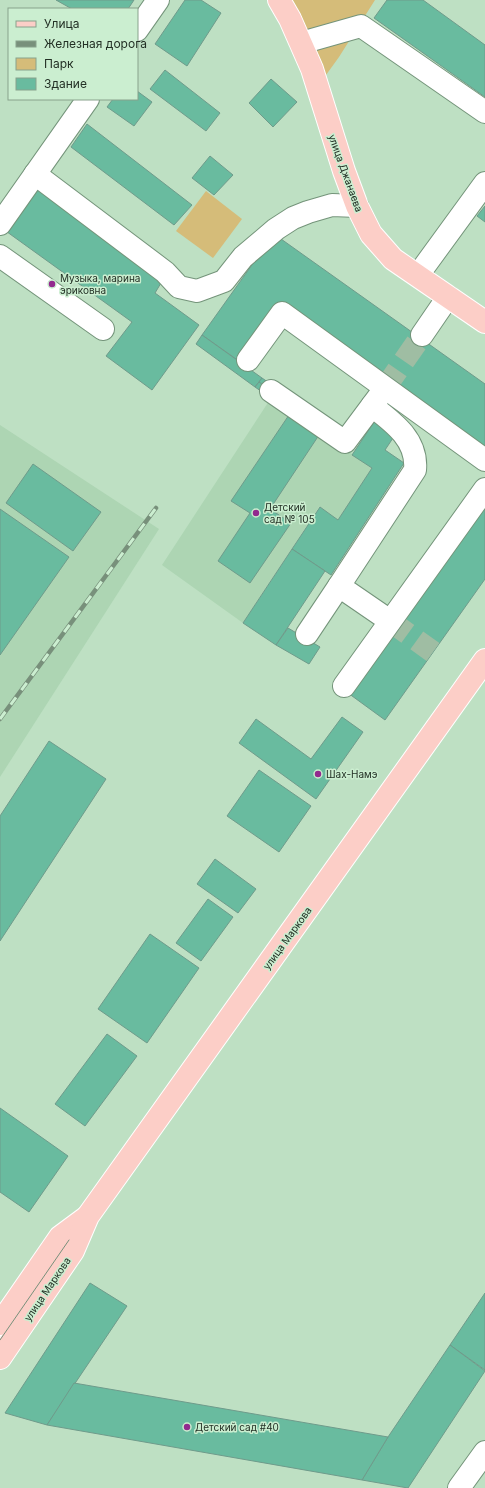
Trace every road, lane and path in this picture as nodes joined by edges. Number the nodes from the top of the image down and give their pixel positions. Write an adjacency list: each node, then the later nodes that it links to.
1 (158, 0): 3 (street)
2 (279, 0): 4 (main road, улица Джанаева)
3 (138, 29)
4 (301, 43): 6 (street); 9 (main road, улица Джанаева)
5 (87, 100): 7 (street)
6 (485, 112)
7 (35, 174): 9 (street); 10 (street)
8 (485, 183): 12 (street)
9 (357, 206): 12 (main road, улица Джанаева)
10 (0, 224)
11 (0, 256): 15 (street)
12 (418, 275): 13 (main road, улица Джанаева)
13 (448, 297): 14 (main road, улица Джанаева); 16 (street)
14 (485, 322)
15 (103, 329)
16 (422, 335)
17 (248, 360): 18 (street)
18 (385, 388): 20 (street); 21 (street)
19 (271, 391): 20 (street)
20 (372, 406): 23 (street)
21 (485, 460)
22 (485, 489): 24 (street)
23 (339, 586): 24 (street); 25 (street)
24 (390, 621): 27 (street)
25 (307, 634)
26 (485, 660): 28 (main road, улица Маркова)
27 (344, 686)
28 (88, 1216): 29 (main road, улица Маркова); 30 (main road, улица Маркова)
29 (0, 1324)
30 (0, 1358)
31 (485, 1452): 32 (street)
32 (459, 1488)

